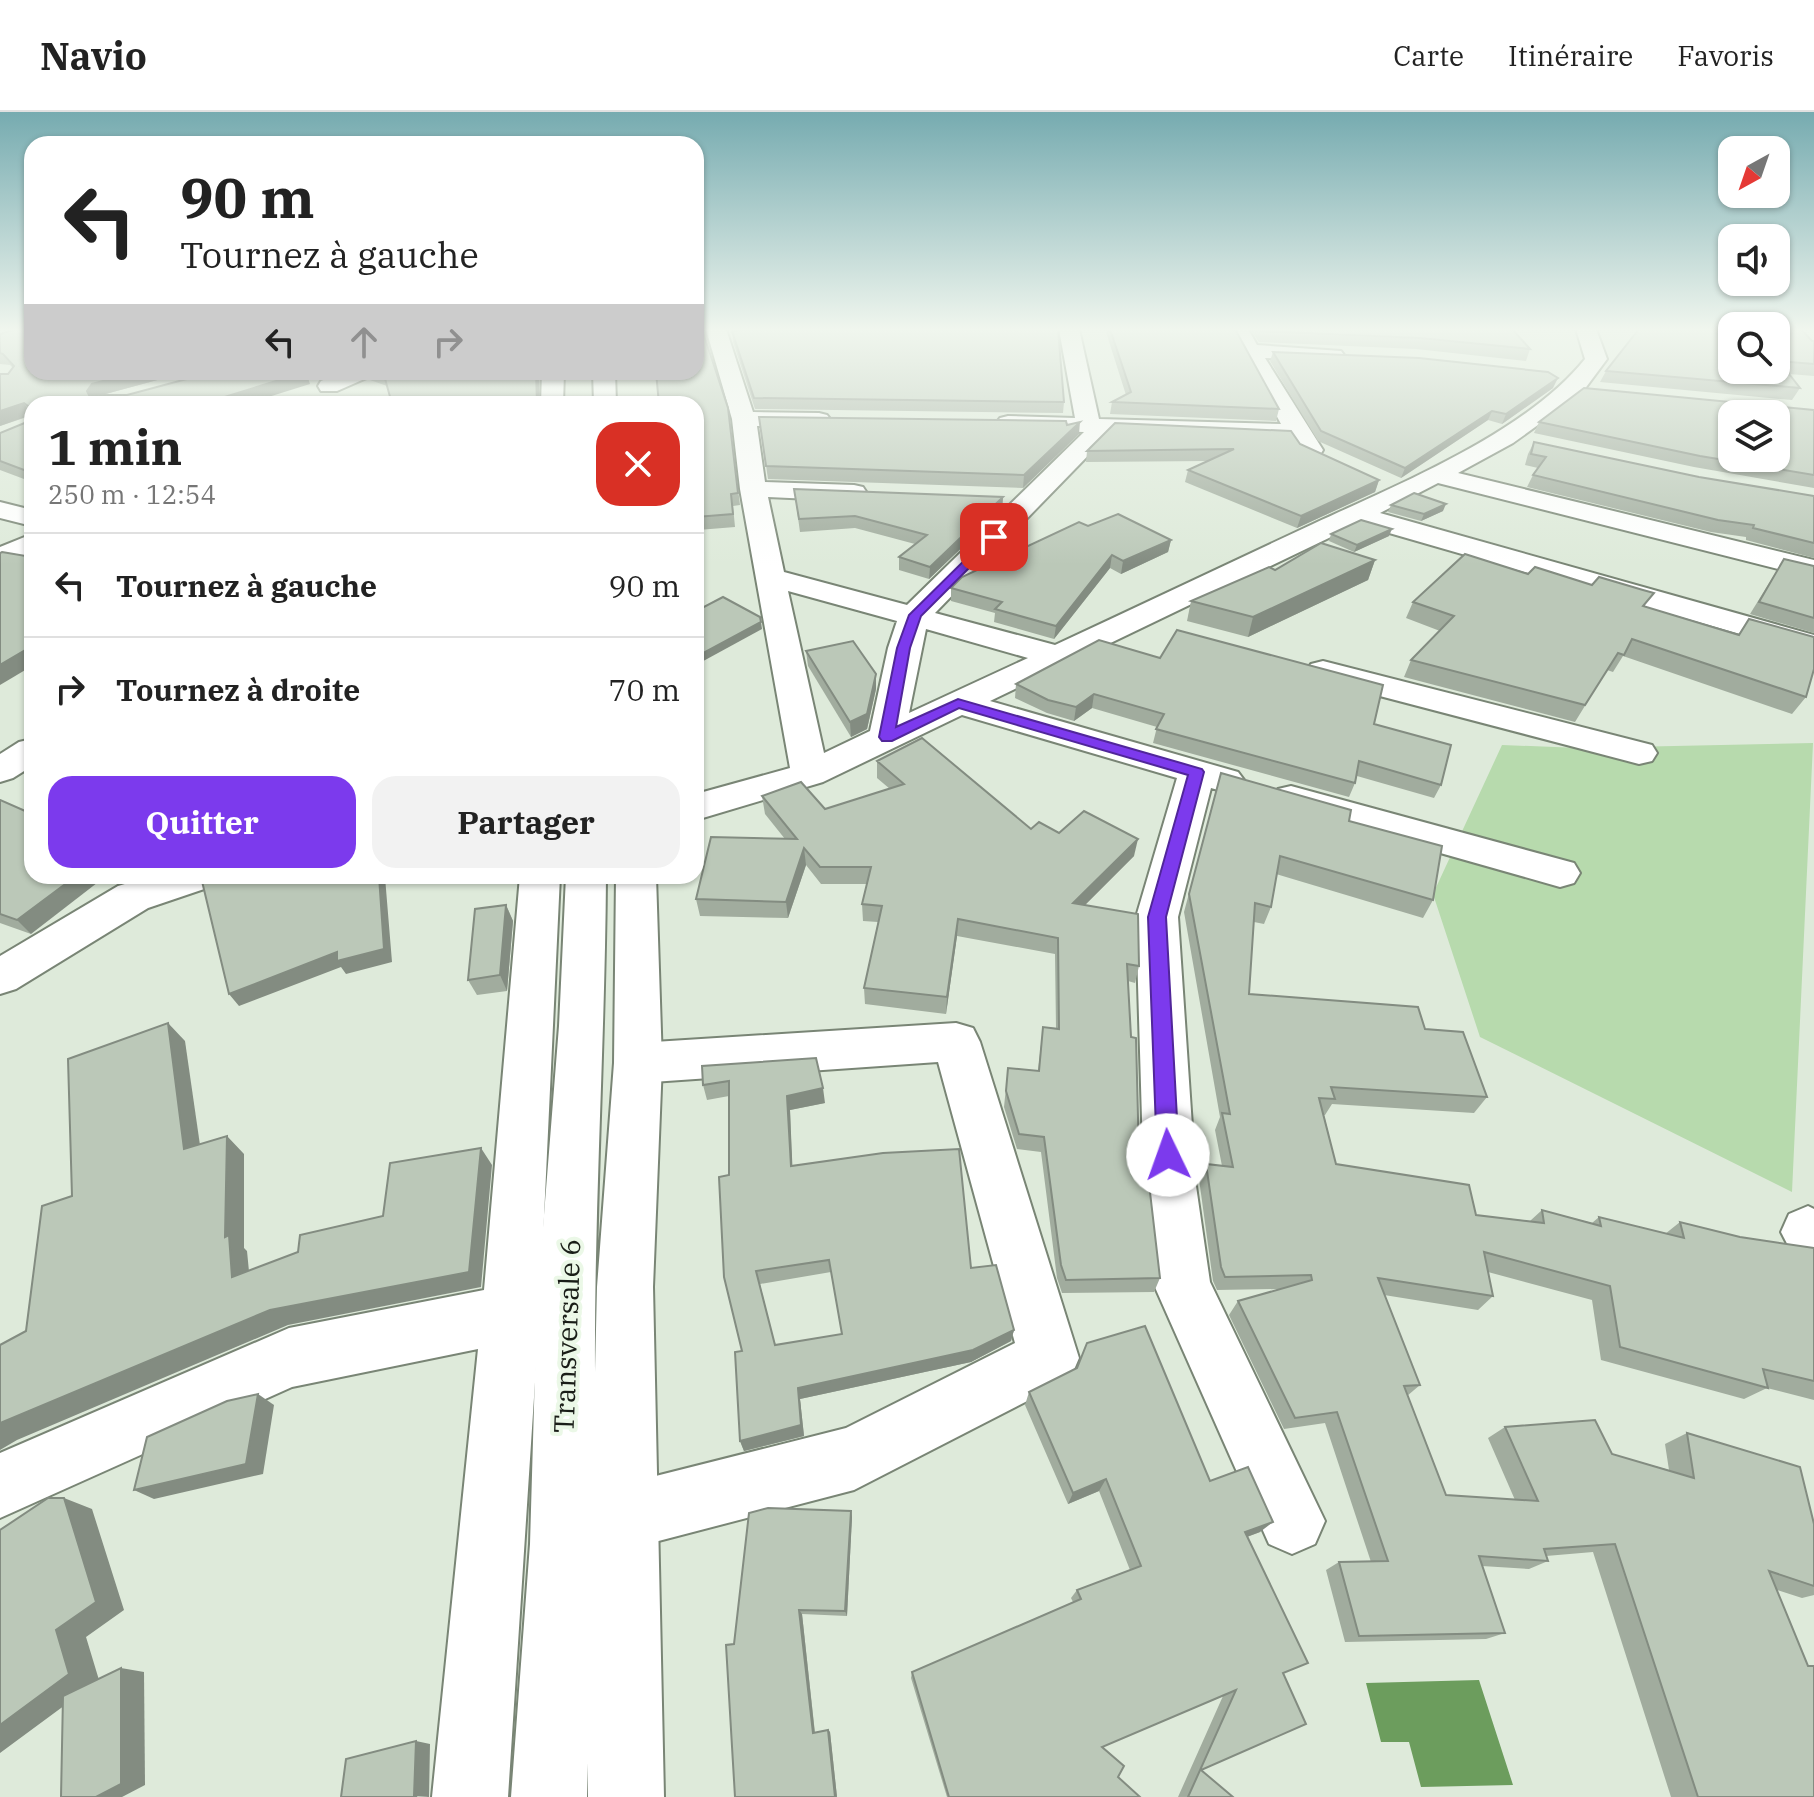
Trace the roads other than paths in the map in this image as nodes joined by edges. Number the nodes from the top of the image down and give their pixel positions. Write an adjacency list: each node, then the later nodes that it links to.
1 (741, 408): 5 (street)
2 (1092, 408): 8 (street)
3 (1284, 408): 9 (street)
4 (1553, 408): 11 (street)
5 (744, 419): 6 (street); 13 (street)
6 (838, 420)
7 (979, 422): 8 (street)
8 (1097, 424): 9 (street); 17 (street)
9 (1298, 432): 10 (street)
10 (1334, 461)
11 (1436, 475): 14 (street); 23 (street)
12 (1376, 480): 14 (street)
13 (753, 489): 15 (street); 24 (street)
14 (1403, 492): 19 (street)
15 (878, 494)
16 (1003, 498): 17 (street)
17 (1034, 499): 25 (street)
18 (0, 510): 20 (street)
19 (1356, 515): 26 (street); 28 (street)
20 (24, 516)
21 (24, 546): 22 (street)
22 (0, 558)
23 (1814, 569)
24 (770, 577): 25 (street); 39 (street)
25 (915, 615): 29 (street); 33 (street)
26 (1133, 620): 27 (street); 29 (street)
27 (1179, 633)
28 (1814, 645)
29 (1058, 656): 31 (street)
30 (1287, 662): 35 (street)
31 (958, 703): 33 (street); 38 (street)
32 (0, 735): 34 (street)
33 (887, 737): 39 (street)
34 (24, 745)
35 (1639, 753)
36 (24, 754): 37 (street)
37 (0, 770)
38 (1197, 772): 41 (street); 52 (street)
39 (810, 774): 40 (street)
40 (704, 805)
41 (1560, 873)
42 (174, 884): 46 (street)
43 (541, 884): 47 (street)
44 (584, 884): 47 (street)
45 (636, 884): 48 (street)
46 (0, 977)
47 (556, 1025): 49 (street)
48 (638, 1063): 51 (street); 51 (street)
49 (538, 1308): 50 (street); 53 (street); 54 (street, Transversale 6)
50 (0, 1486)
51 (624, 1517): 55 (street)
52 (1292, 1521)
53 (470, 1797)
54 (549, 1797)
55 (626, 1797)

